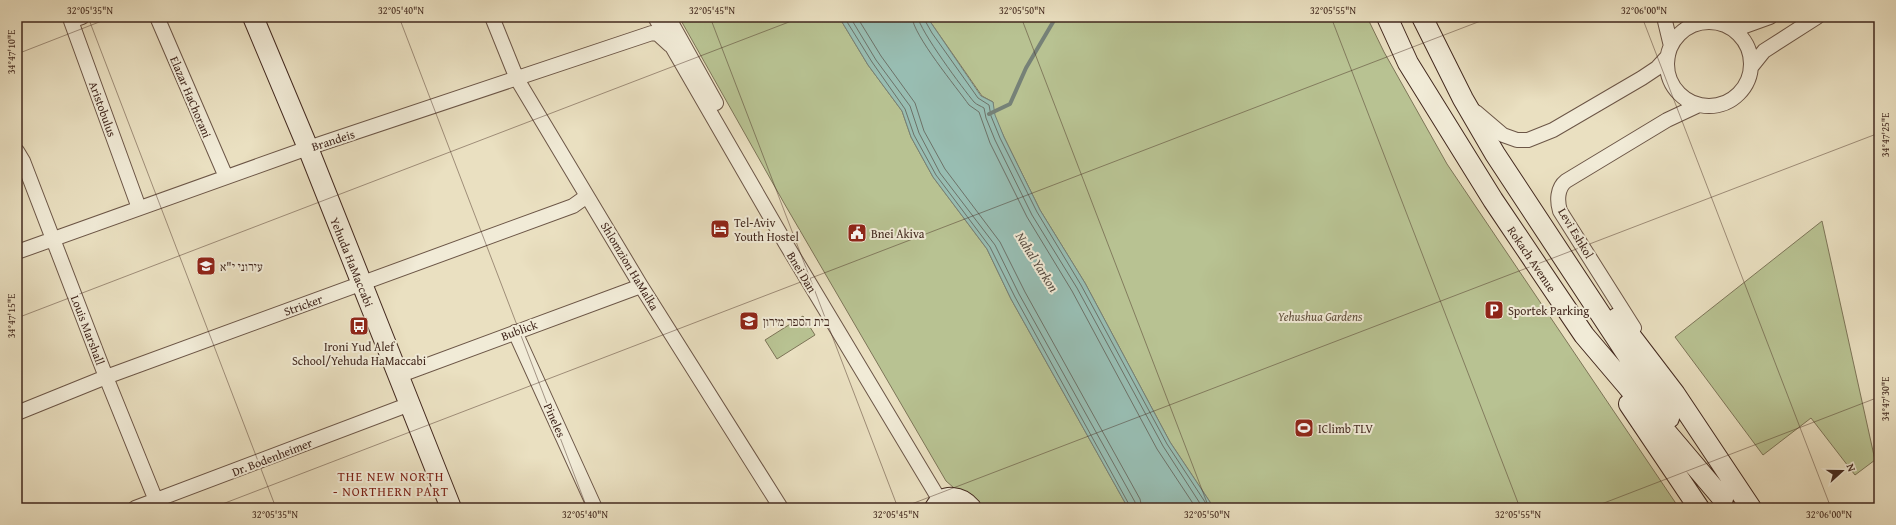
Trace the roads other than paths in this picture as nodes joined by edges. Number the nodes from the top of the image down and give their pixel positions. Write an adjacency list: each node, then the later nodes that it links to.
1 (82, 17): 23 (street, Aristobulus)
2 (157, 17): 21 (street, Elazar HaChorani)
3 (492, 17): 15 (street, Shlomzion HaMalka)
4 (1387, 17): 29 (main road, Rokach Avenue)
5 (1422, 17): 16 (main road, Rokach Avenue)
6 (1664, 17): 13 (street)
7 (1770, 17): 12 (street)
8 (1817, 17): 14 (street)
9 (258, 19): 18 (main road, Yehuda HaMaccabi)
10 (1701, 19): 12 (street); 13 (street)
11 (659, 22): 15 (street, Brandeis); 35 (street, Bnei Dan); 38 (street, Bnei Dan)
12 (1732, 28): 14 (street)
13 (1669, 51): 16 (street); 17 (street)
14 (1752, 66): 17 (street)
15 (517, 79): 18 (street, Brandeis); 22 (street, Shlomzion HaMalka)
16 (1463, 99): 20 (main road, Rokach Avenue)
17 (1699, 105): 32 (street, Levi Eshkol)
18 (308, 148): 21 (street, Brandeis); 26 (main road, Yehuda HaMaccabi)
19 (17, 151): 24 (street, Louis Marshall)
20 (1495, 154): 32 (main road); 37 (main road, Rokach Avenue)
21 (226, 177): 23 (street, Brandeis)
22 (587, 196): 26 (street, Stricker); 27 (street, Shlomzion HaMalka)
23 (139, 208): 24 (street, Brandeis)
24 (52, 239): 25 (street, Brandeis); 31 (street, Louis Marshall)
25 (17, 252)
26 (361, 284): 30 (main road, Yehuda HaMaccabi); 31 (street, Stricker)
27 (641, 286): 28 (street, Bublick); 42 (street, Shlomzion HaMalka)
28 (515, 332): 30 (street, Bublick); 41 (street, Pineles)
29 (1584, 335): 37 (main road, Rokach Avenue); 43 (main road)
30 (398, 376): 33 (main road, Yehuda HaMaccabi)
31 (106, 377): 34 (street, Stricker); 36 (street, Louis Marshall)
32 (1675, 394): 44 (main road)
33 (410, 404): 36 (street, Dr. Bodenheimer); 40 (main road, Yehuda HaMaccabi)
34 (17, 413)
35 (963, 503): 38 (main road)
36 (158, 504): 39 (street, Dr. Bodenheimer)
37 (1726, 504)
38 (936, 507)
39 (135, 508)
40 (451, 508)
41 (595, 508)
42 (781, 508)
43 (1699, 508)
44 (1752, 508)

